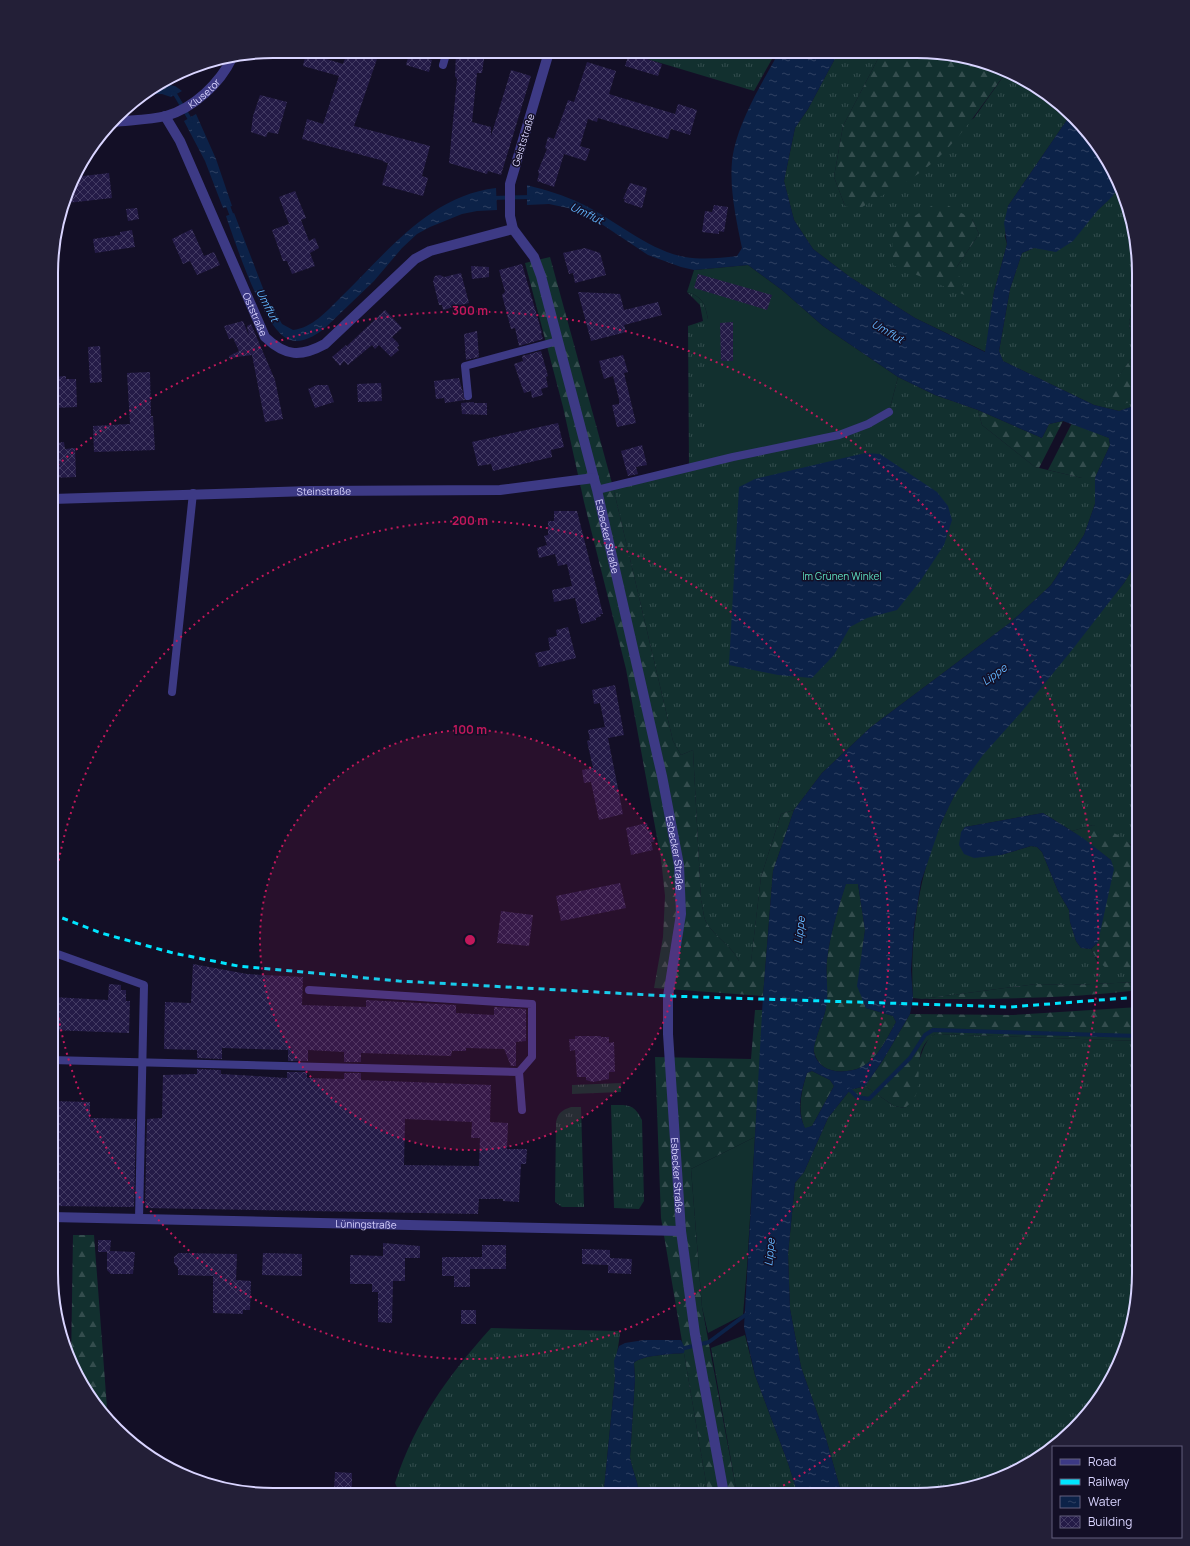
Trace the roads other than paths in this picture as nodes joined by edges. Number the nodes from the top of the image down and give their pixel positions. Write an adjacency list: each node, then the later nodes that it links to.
1 (445, 58): 4 (lane)
2 (547, 58): 7 (street, Geiststraße)
3 (230, 62): 5 (street, Klusetor)
4 (442, 65)
5 (165, 116): 6 (street); 7 (street, Oststraße)
6 (121, 121)
7 (513, 229): 8 (street, Esbecker Straße)
8 (558, 341): 9 (lane); 11 (street, Esbecker Straße)
9 (468, 396)
10 (888, 412): 12 (lane)
11 (594, 478): 12 (street, Esbecker Straße); 13 (street, Steinstraße)
12 (597, 490): 24 (street, Esbecker Straße)
13 (193, 493): 14 (street, Steinstraße); 15 (lane)
14 (58, 499)
15 (172, 692)
16 (58, 954): 19 (lane)
17 (309, 990): 20 (lane)
18 (58, 1060): 19 (lane)
19 (142, 1062): 20 (lane); 23 (lane)
20 (519, 1072): 21 (lane)
21 (522, 1110)
22 (58, 1217): 23 (street, Lüningstraße)
23 (139, 1219): 24 (street, Lüningstraße)
24 (681, 1231): 25 (street, Esbecker Straße)
25 (723, 1488)

